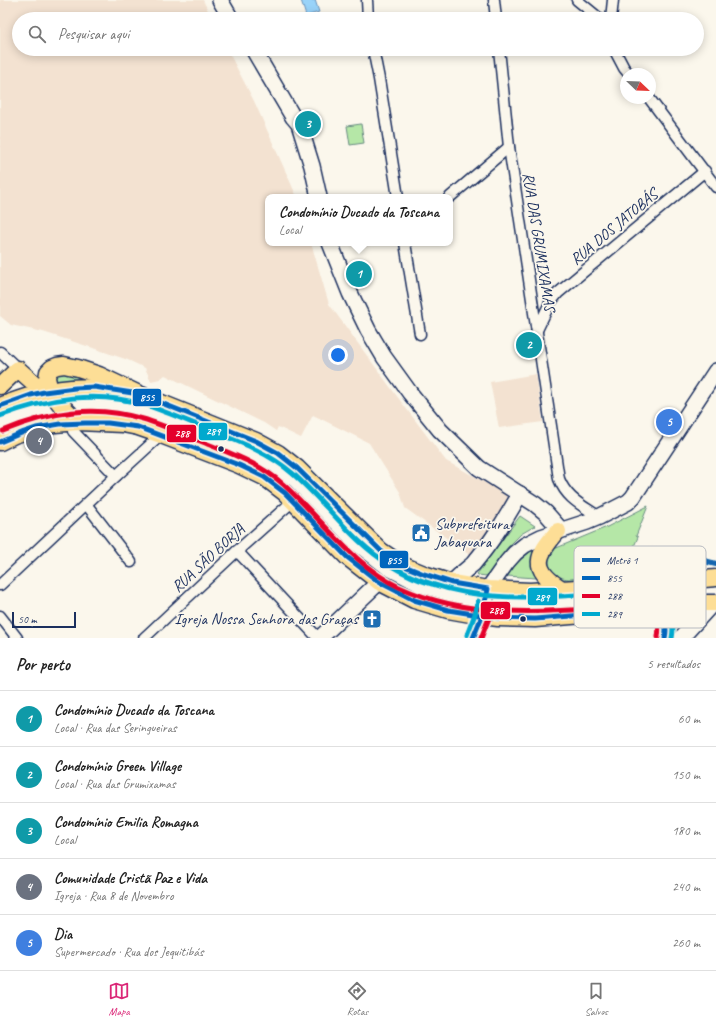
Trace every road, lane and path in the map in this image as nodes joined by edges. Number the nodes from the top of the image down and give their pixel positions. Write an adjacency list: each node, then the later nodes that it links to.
1 (220, 0): 6 (street)
2 (367, 0): 7 (street)
3 (494, 0): 8 (street)
4 (576, 0): 9 (street)
5 (613, 0): 10 (street)
6 (227, 12)
7 (368, 12)
8 (495, 12)
9 (592, 12)
10 (605, 12)
11 (257, 56): 18 (street)
12 (374, 56): 23 (street)
13 (500, 56): 17 (street, RUA DAS GRUMIXAMAS)
14 (618, 56): 15 (street)
15 (624, 68)
16 (654, 104): 19 (street)
17 (509, 147): 24 (street); 27 (street, RUA DAS GRUMIXAMAS)
18 (308, 166): 21 (street); 22 (street)
19 (705, 171): 20 (street); 27 (street, RUA DOS JATOBÁS)
20 (716, 187)
21 (312, 194)
22 (318, 194)
23 (398, 194)
24 (453, 194)
25 (331, 246): 40 (street)
26 (405, 246): 28 (street)
27 (537, 330): 43 (street, RUA DAS GRUMIXAMAS)
28 (420, 334)
29 (0, 352): 30 (street)
30 (18, 369): 32 (main road); 33 (main road)
31 (716, 371): 43 (street)
32 (0, 386)
33 (47, 391): 34 (main road); 34 (main road); 35 (main road); 36 (main road)
34 (139, 394): 51 (main road)
35 (0, 406)
36 (75, 427): 37 (main road); 38 (main road); 39 (street)
37 (161, 435): 39 (street); 41 (main road)
38 (0, 442)
39 (116, 476): 42 (street)
40 (520, 494): 44 (street); 47 (street)
41 (293, 501): 45 (street, RUA SÃO BORJA); 50 (main road)
42 (86, 504): 46 (street); 52 (street)
43 (599, 517): 44 (street)
44 (560, 530): 55 (main road); 56 (street)
45 (237, 551): 65 (street, RUA SÃO BORJA); 66 (street)
46 (132, 562)
47 (472, 565): 51 (street); 53 (street)
48 (716, 578): 49 (main road)
49 (706, 579)
50 (379, 582): 60 (main road); 66 (street)
51 (452, 583): 53 (main road)
52 (0, 585)
53 (470, 586): 56 (main road)
54 (574, 588): 55 (main road)
55 (562, 589): 56 (main road)
56 (488, 590): 60 (street)
57 (715, 602): 58 (street)
58 (706, 612)
59 (0, 616): 64 (street)
60 (482, 616): 61 (main road); 67 (street)
61 (574, 616)
62 (666, 628): 68 (main road)
63 (690, 628): 69 (street)
64 (17, 638)
65 (144, 638)
66 (319, 638)
67 (473, 638)
68 (665, 638)
69 (681, 638)

